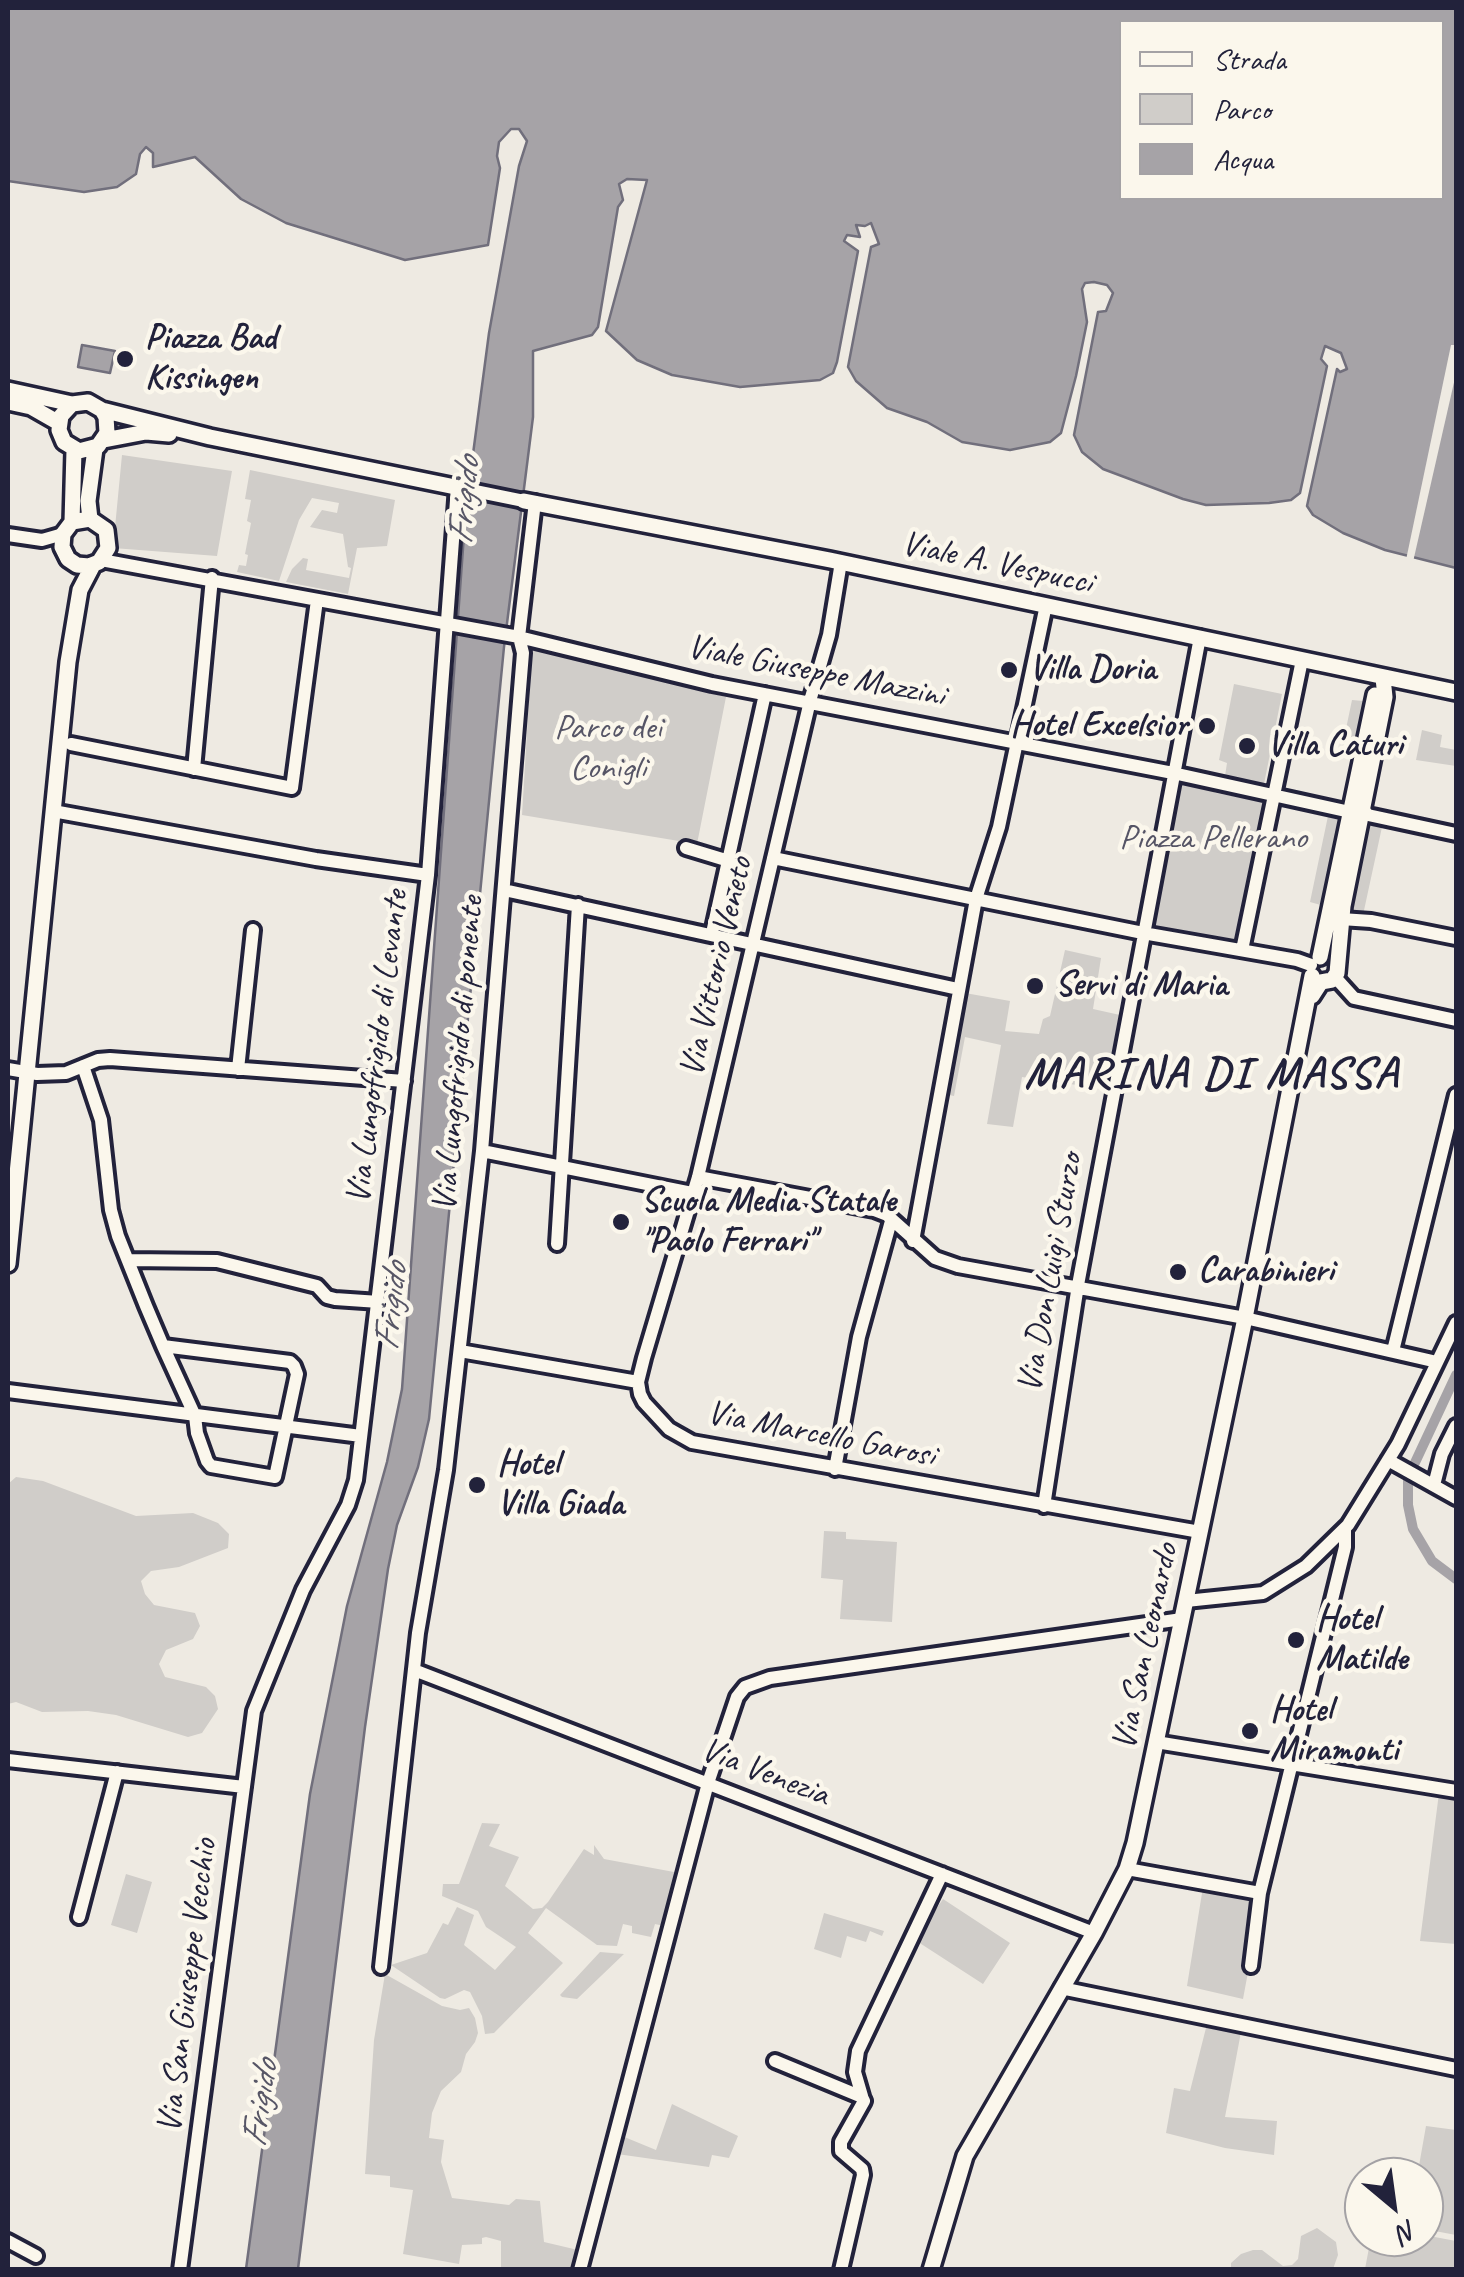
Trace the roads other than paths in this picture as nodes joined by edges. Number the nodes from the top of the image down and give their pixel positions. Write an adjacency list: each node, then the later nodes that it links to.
1 (8, 390): 3 (main road)
2 (8, 402): 5 (main road)
3 (72, 404): 4 (main road); 5 (main road)
4 (102, 410): 6 (main road); 7 (main road)
5 (58, 423): 8 (main road)
6 (210, 437): 7 (main road); 9 (main road)
7 (99, 444): 8 (main road); 11 (main road)
8 (74, 450): 13 (main road)
9 (461, 488): 10 (street); 19 (street, Via Lungofrigido di Levante)
10 (530, 501): 15 (main road, Viale A. Vespucci); 20 (street, Via Lungofrigido di ponente)
11 (90, 518): 13 (main road); 14 (main road)
12 (8, 538): 13 (street)
13 (67, 542): 14 (main road); 23 (main road)
14 (101, 556): 16 (street, Viale Giuseppe Mazzini); 23 (main road)
15 (841, 562): 18 (main road, Viale A. Vespucci); 27 (street, Via Vittorio Veneto)
16 (212, 578): 17 (street, Viale Giuseppe Mazzini); 30 (street)
17 (316, 600): 19 (street, Viale Giuseppe Mazzini); 30 (street)
18 (1046, 605): 21 (main road, Viale A. Vespucci); 28 (street)
19 (452, 626): 20 (street, Viale Giuseppe Mazzini); 39 (street, Via Lungofrigido di Levante)
20 (514, 636): 26 (street, Viale Giuseppe Mazzini); 40 (street, Via Lungofrigido di ponente)
21 (1200, 637): 22 (main road, Viale A. Vespucci); 31 (street)
22 (1302, 660): 24 (main road, Viale A. Vespucci); 32 (street)
23 (68, 662): 34 (main road)
24 (1384, 678): 25 (main road, Viale A. Vespucci); 33 (main road)
25 (1456, 692)
26 (765, 694): 27 (street, Viale Giuseppe Mazzini); 38 (street)
27 (810, 701): 28 (street, Viale Giuseppe Mazzini); 37 (street, Via Vittorio Veneto)
28 (1018, 739): 31 (street, Viale Giuseppe Mazzini); 41 (street)
29 (70, 744): 30 (street)
30 (194, 769)
31 (1173, 773): 32 (street, Viale Giuseppe Mazzini); 46 (street)
32 (1273, 796): 33 (street, Viale Giuseppe Mazzini); 49 (street)
33 (1356, 810): 35 (street, Viale Giuseppe Mazzini); 43 (main road); 50 (main road)
34 (54, 811): 39 (street); 56 (main road)
35 (1456, 834)
36 (686, 848): 38 (street)
37 (774, 858): 41 (street); 48 (street, Via Vittorio Veneto)
38 (729, 861): 45 (street)
39 (428, 875): 57 (street, Via Lungofrigido di Levante)
40 (504, 890): 42 (street); 59 (street, Via Lungofrigido di ponente)
41 (976, 898): 46 (street); 51 (street)
42 (578, 906): 45 (street); 60 (street)
43 (1341, 920): 47 (street); 50 (main road)
44 (253, 930): 54 (street)
45 (712, 933): 48 (street)
46 (1142, 933): 49 (street); 68 (street, Via Don Luigi Sturzo)
47 (1456, 938)
48 (753, 944): 51 (street); 61 (street, Via Vittorio Veneto)
49 (1242, 950): 50 (street)
50 (1322, 970): 52 (street); 70 (main road, Via San Leonardo)
51 (958, 988): 64 (street)
52 (1456, 1020)
53 (83, 1066): 54 (street); 56 (street); 66 (street)
54 (238, 1068): 57 (street)
55 (8, 1070): 56 (street)
56 (27, 1073): 67 (main road)
57 (404, 1081): 69 (street, Via Lungofrigido di Levante)
58 (1456, 1096): 74 (street)
59 (482, 1151): 60 (street); 73 (street, Via Lungofrigido di ponente)
60 (562, 1166): 62 (street); 65 (street)
61 (698, 1177): 62 (street, Via Vittorio Veneto); 63 (street)
62 (692, 1194): 76 (street, Via Vittorio Veneto)
63 (891, 1221): 64 (street); 83 (street)
64 (912, 1241): 68 (street)
65 (557, 1244)
66 (128, 1260): 69 (street); 72 (street)
67 (8, 1264)
68 (1078, 1285): 70 (street); 86 (street, Via Don Luigi Sturzo)
69 (378, 1302): 81 (street, Via Lungofrigido di Levante)
70 (1245, 1318): 74 (street); 88 (main road, Via San Leonardo)
71 (1456, 1323): 75 (street)
72 (163, 1346): 78 (street); 79 (street)
73 (460, 1351): 76 (street); 91 (street, Via Lungofrigido di ponente)
74 (1393, 1351): 75 (street)
75 (1437, 1362): 82 (street)
76 (638, 1382): 83 (street, Via Marcello Garosi)
77 (8, 1391): 78 (street)
78 (195, 1416): 79 (street); 79 (street)
79 (286, 1426): 81 (street)
80 (1456, 1426): 84 (street)
81 (360, 1436): 92 (street, Via Lungofrigido di Levante)
82 (1392, 1462): 84 (street); 87 (street)
83 (835, 1468): 86 (street, Via Marcello Garosi)
84 (1428, 1482): 85 (street)
85 (1456, 1498)
86 (1044, 1506): 88 (street, Via Marcello Garosi)
87 (1345, 1528): 89 (street); 95 (street)
88 (1200, 1532): 89 (main road, Via San Leonardo)
89 (1186, 1601): 90 (main road, Via San Leonardo)
90 (1182, 1618): 93 (main road, Via San Leonardo); 97 (street)
91 (414, 1670): 97 (street, Via Venezia); 106 (street, Via Lungofrigido di ponente)
92 (254, 1711): 98 (street, Via San Giuseppe Vecchio)
93 (1156, 1742): 95 (street); 100 (main road, Via San Leonardo)
94 (8, 1760): 96 (street)
95 (1289, 1766): 99 (street); 102 (street)
96 (116, 1772): 98 (street); 103 (street)
97 (708, 1783): 101 (street, Via Venezia); 114 (street)
98 (244, 1787): 113 (street, Via San Giuseppe Vecchio)
99 (1456, 1791)
100 (1127, 1870): 102 (street); 104 (main road, Via San Leonardo)
101 (942, 1874): 104 (street, Via Venezia); 110 (street)
102 (1260, 1893): 105 (street)
103 (79, 1917)
104 (1094, 1933): 107 (main road, Via San Leonardo)
105 (1252, 1966)
106 (381, 1967)
107 (1061, 1988): 109 (street); 116 (main road, Via San Leonardo)
108 (775, 2060): 110 (street)
109 (1456, 2069)
110 (862, 2096): 115 (street)
111 (8, 2241): 112 (street)
112 (36, 2256)
113 (180, 2270)
114 (580, 2270)
115 (840, 2270)
116 (931, 2270)

